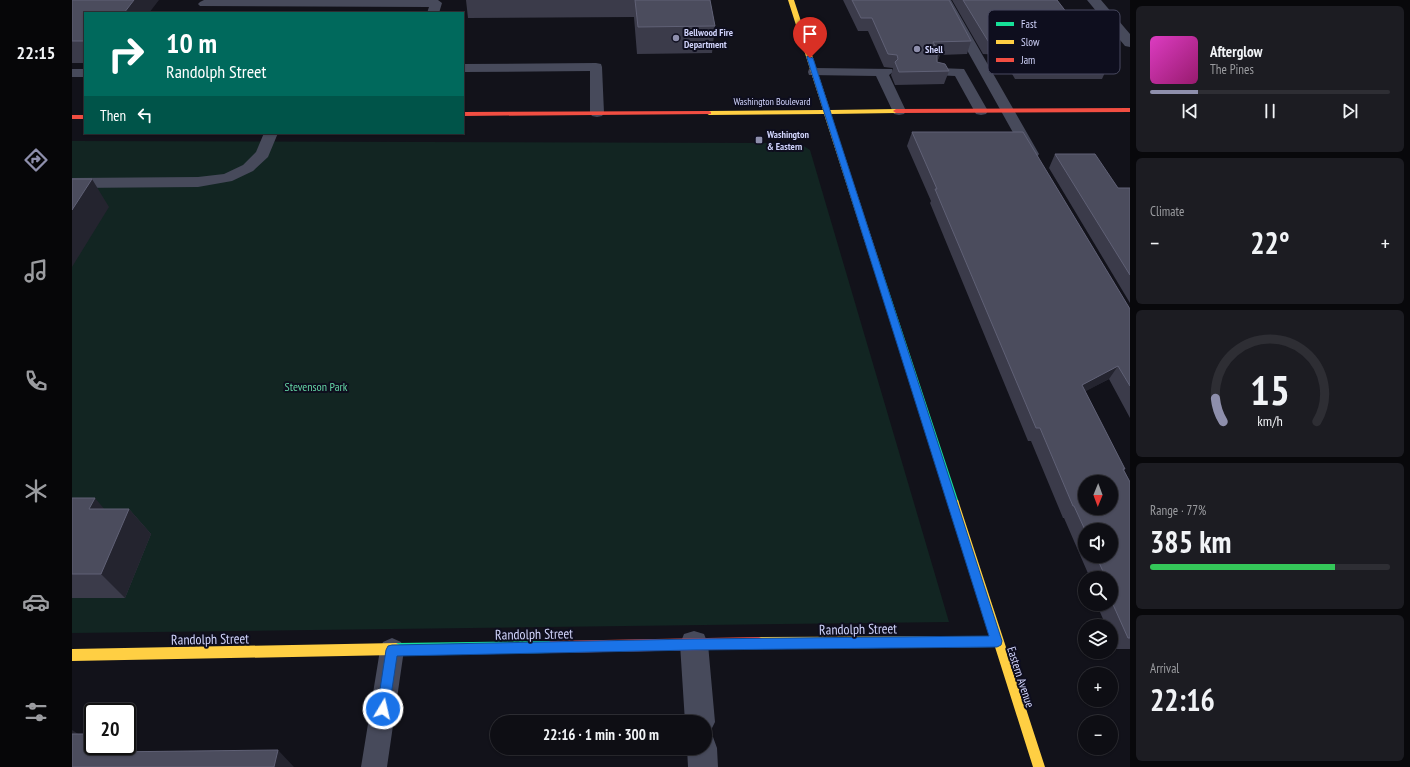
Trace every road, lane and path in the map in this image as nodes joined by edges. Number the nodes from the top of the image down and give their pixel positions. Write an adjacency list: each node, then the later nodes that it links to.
1 (791, 0): 10 (street, Eastern Avenue)
2 (945, 0): 17 (lane)
3 (1094, 0): 5 (street)
4 (203, 6): 6 (lane)
5 (1102, 10)
6 (433, 12)
7 (1120, 31): 8 (street)
8 (1130, 43)
9 (464, 68): 19 (lane)
10 (814, 72): 15 (lane); 18 (street, Eastern Avenue)
11 (938, 72): 16 (lane)
12 (72, 73): 13 (lane)
13 (84, 73)
14 (1130, 110): 17 (street, Washington Boulevard)
15 (899, 111): 16 (street, Washington Boulevard); 18 (street, Washington Boulevard)
16 (981, 111): 17 (street, Washington Boulevard)
17 (1006, 111): 24 (lane)
18 (827, 112): 19 (street, Washington Boulevard); 26 (street, Eastern Avenue)
19 (597, 113): 20 (street, Washington Boulevard)
20 (464, 114)
21 (72, 117): 22 (street)
22 (84, 117)
23 (272, 134): 25 (lane)
24 (1038, 165)
25 (72, 183)
26 (997, 641): 27 (street, Randolph Street); 34 (street, Eastern Avenue)
27 (694, 644): 28 (street, Randolph Street); 30 (street)
28 (392, 650): 29 (street, Randolph Street); 32 (lane)
29 (72, 655)
30 (699, 715)
31 (702, 755): 33 (street)
32 (374, 767)
33 (703, 767)
34 (1038, 767)

